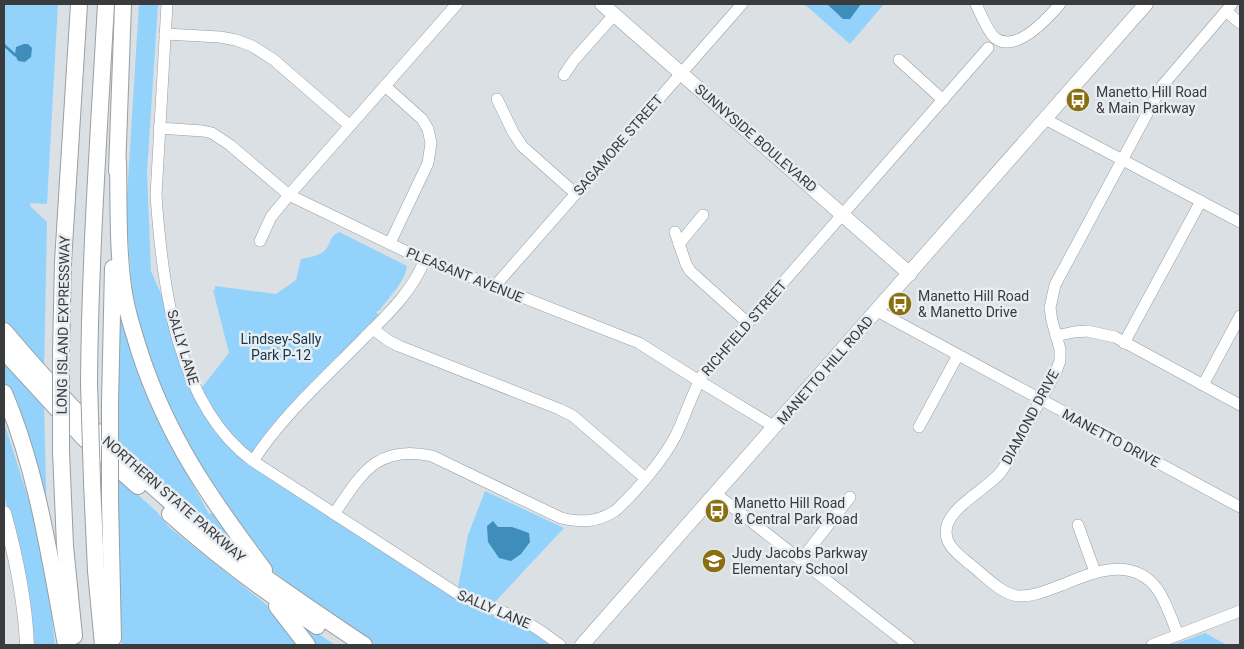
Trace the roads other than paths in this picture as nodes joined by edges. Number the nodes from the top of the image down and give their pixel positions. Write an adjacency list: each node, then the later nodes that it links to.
1 (70, 4): 25 (highway)
2 (79, 4): 25 (highway, LONG ISLAND EXPRESSWAY)
3 (106, 4): 74 (highway, LONG ISLAND EXPRESSWAY, bridge)
4 (123, 4): 28 (highway)
5 (167, 4): 15 (street, SALLY LANE)
6 (457, 4): 20 (street)
7 (602, 4): 13 (main road, SUNNYSIDE BOULEVARD)
8 (742, 4): 18 (street, SAGAMORE STREET)
9 (976, 4): 10 (street)
10 (1060, 4)
11 (1141, 5): 23 (main road, MANETTO HILL ROAD)
12 (1229, 7): 14 (street); 27 (street, DIAMOND DRIVE)
13 (614, 14): 18 (main road, SUNNYSIDE BOULEVARD); 19 (street)
14 (1240, 23)
15 (165, 34): 24 (street); 26 (street, SALLY LANE)
16 (988, 48): 22 (street, RICHFIELD STREET)
17 (899, 60): 22 (street)
18 (681, 73): 29 (street, SAGAMORE STREET); 33 (main road, SUNNYSIDE BOULEVARD)
19 (564, 75)
20 (385, 86): 24 (street); 37 (street)
21 (498, 99): 29 (street)
22 (943, 100): 33 (street, RICHFIELD STREET)
23 (1045, 119): 27 (street); 40 (main road, MANETTO HILL ROAD)
24 (350, 126): 30 (street)
25 (71, 127): 73 (highway, LONG ISLAND EXPRESSWAY, bridge)
26 (159, 128): 30 (street, PLEASANT AVENUE); 58 (street, SALLY LANE)
27 (1122, 159): 31 (street); 47 (street, DIAMOND DRIVE)
28 (118, 162): 68 (highway); 75 (highway, bridge)
29 (576, 194): 41 (street, SAGAMORE STREET)
30 (289, 195): 36 (street); 37 (street, PLEASANT AVENUE)
31 (1201, 201): 34 (street); 48 (street)
32 (703, 215): 38 (street)
33 (843, 215): 40 (main road, SUNNYSIDE BOULEVARD); 44 (street, RICHFIELD STREET)
34 (1240, 222)
35 (675, 232): 38 (street)
36 (260, 240)
37 (390, 243): 39 (street, PLEASANT AVENUE)
38 (679, 244): 44 (street)
39 (425, 260): 41 (street, PLEASANT AVENUE); 45 (street)
40 (910, 274): 42 (main road, MANETTO HILL ROAD)
41 (494, 287): 51 (street, PLEASANT AVENUE)
42 (877, 311): 50 (street, MANETTO DRIVE); 56 (main road, MANETTO HILL ROAD)
43 (1240, 316): 52 (street)
44 (748, 322): 51 (street, RICHFIELD STREET)
45 (373, 329): 58 (street); 59 (street)
46 (4, 331): 68 (highway, NORTHERN STATE PARKWAY)
47 (1056, 336): 48 (street); 54 (street, DIAMOND DRIVE)
48 (1124, 343): 52 (street)
49 (4, 352): 68 (highway, NORTHERN STATE PARKWAY)
50 (958, 355): 54 (street, MANETTO DRIVE); 57 (street)
51 (699, 381): 56 (street, PLEASANT AVENUE); 59 (street, RICHFIELD STREET)
52 (1203, 385): 55 (street)
53 (4, 393): 72 (highway)
54 (1040, 399): 62 (street, MANETTO DRIVE); 67 (street, DIAMOND DRIVE)
55 (1240, 405)
56 (775, 427): 60 (main road, MANETTO HILL ROAD)
57 (919, 427)
58 (253, 461): 64 (street, SALLY LANE)
59 (645, 478): 64 (street, RICHFIELD STREET)
60 (716, 494): 66 (street); 80 (main road, MANETTO HILL ROAD)
61 (850, 497): 66 (street)
62 (1240, 507)
63 (4, 512): 71 (main road)
64 (334, 514): 79 (street, SALLY LANE)
65 (1078, 525): 67 (street)
66 (801, 560): 81 (street)
67 (1095, 572): 70 (street, DIAMOND DRIVE)
68 (266, 585): 76 (highway); 77 (highway, NORTHERN STATE PARKWAY); 78 (highway, NORTHERN STATE PARKWAY)
69 (1240, 611): 70 (street)
70 (1178, 635): 82 (street)
71 (27, 645)
72 (66, 645)
73 (75, 645)
74 (103, 645)
75 (113, 645)
76 (307, 645)
77 (346, 645)
78 (364, 645)
79 (560, 645)
80 (582, 645)
81 (910, 645)
82 (1152, 645)

